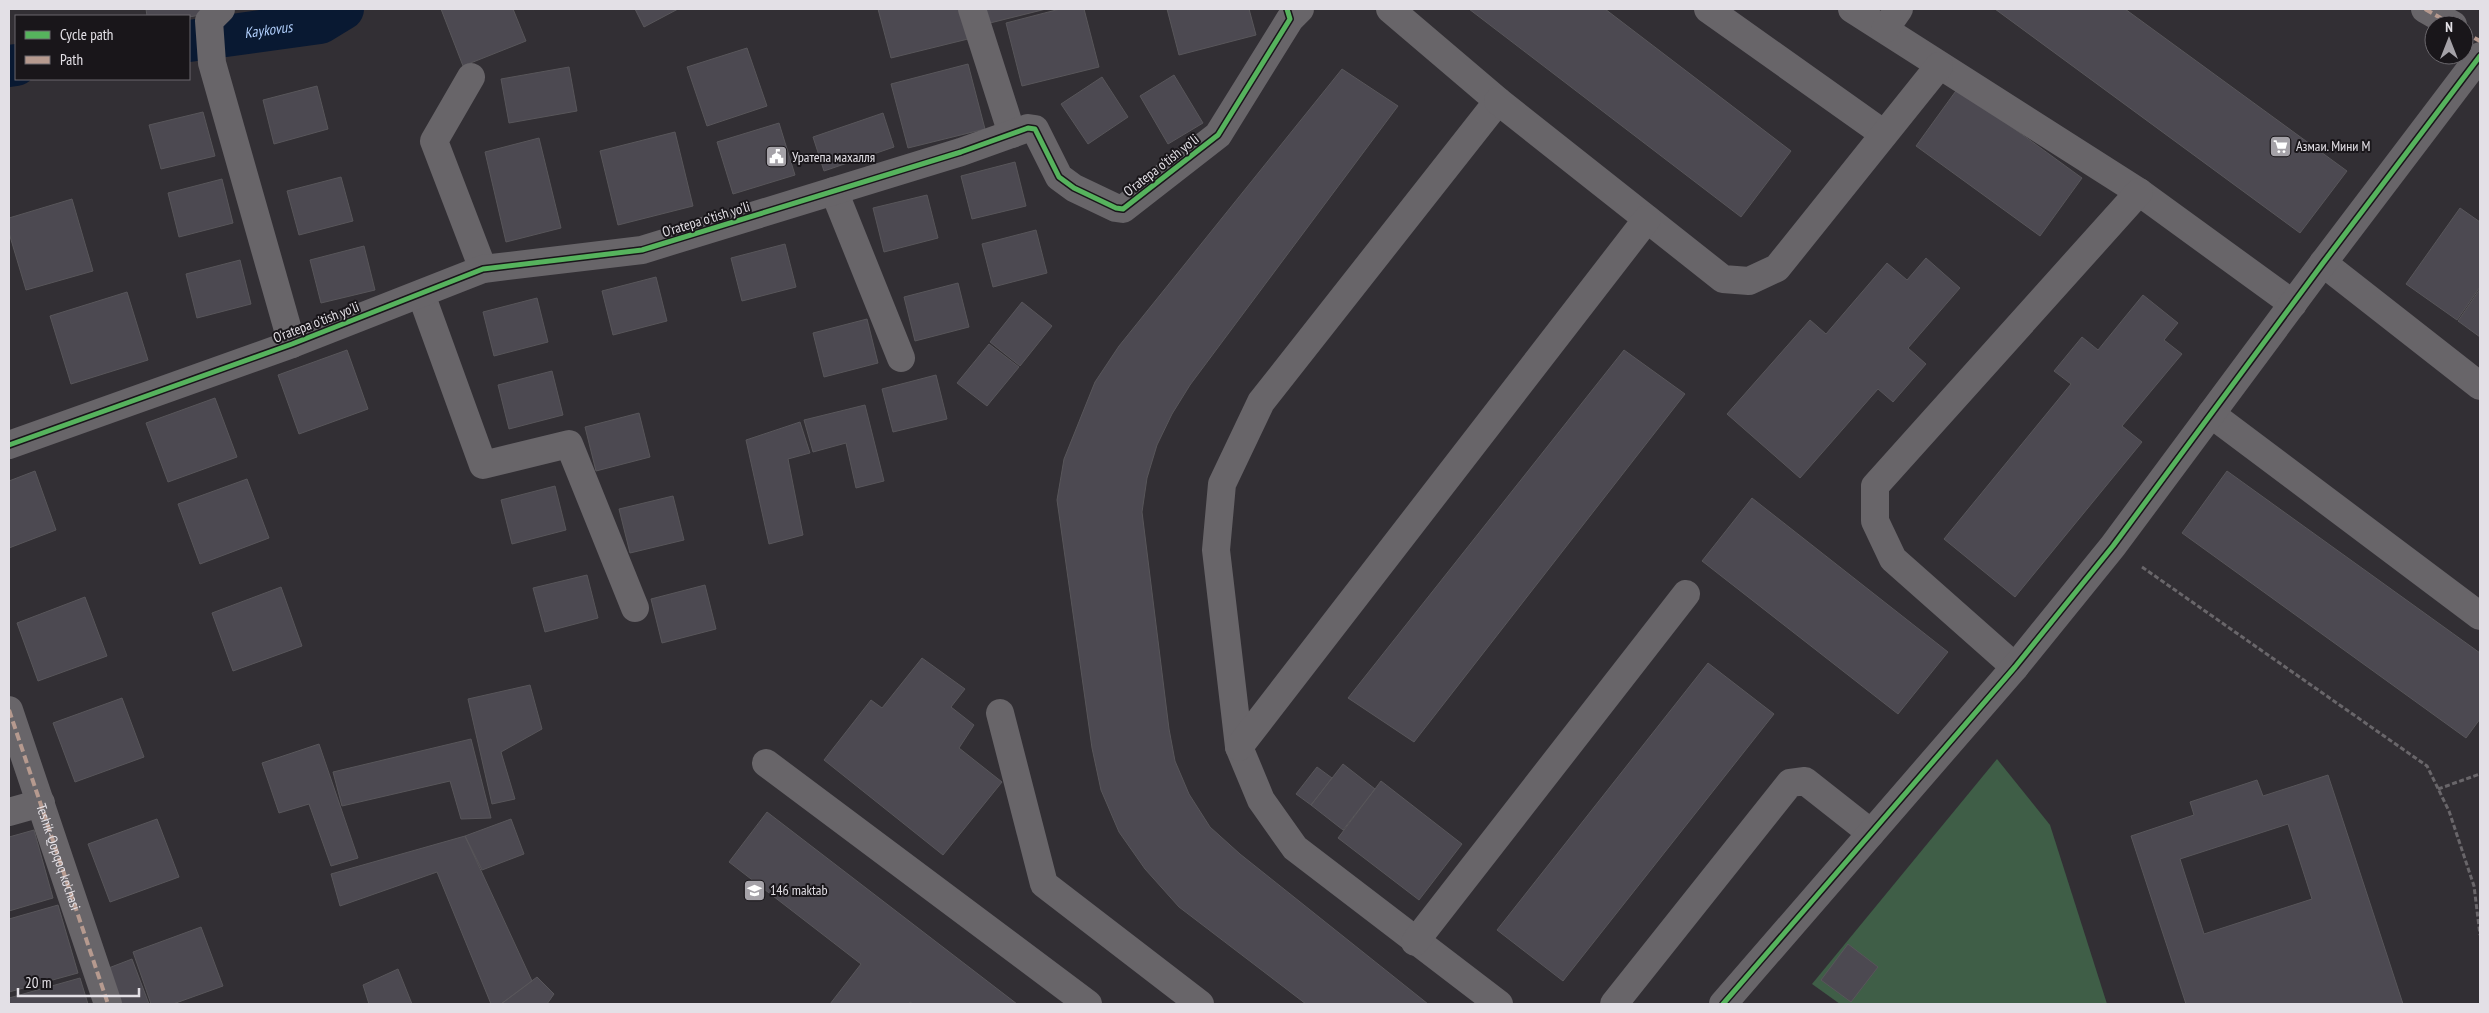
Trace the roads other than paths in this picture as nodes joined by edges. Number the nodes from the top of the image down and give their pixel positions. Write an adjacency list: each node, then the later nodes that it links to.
1 (972, 9): 12 (street)
2 (1390, 9): 11 (street)
3 (1708, 9): 13 (street)
4 (1852, 9): 7 (street)
5 (1292, 12): 12 (street, O'ratepa o'tish yo'li)
6 (215, 15): 21 (street)
7 (1892, 19): 9 (street)
8 (2480, 56): 17 (street)
9 (1939, 66): 13 (street); 15 (street)
10 (471, 77): 18 (street)
11 (1498, 101): 16 (street); 32 (street)
12 (1012, 134): 14 (street, O'ratepa o'tish yo'li)
13 (1884, 134): 16 (street)
14 (834, 191): 18 (street, O'ratepa o'tish yo'li); 22 (street)
15 (2139, 192): 20 (street); 29 (street)
16 (1647, 219): 32 (street)
17 (2323, 263): 20 (street); 23 (street)
18 (483, 269): 19 (street, O'ratepa o'tish yo'li)
19 (421, 294): 21 (street, O'ratepa o'tish yo'li); 27 (street)
20 (2293, 304): 24 (street)
21 (292, 344): 25 (street, O'ratepa o'tish yo'li)
22 (901, 358)
23 (2480, 386)
24 (2211, 414): 28 (street); 29 (street)
25 (9, 445)
26 (1686, 594): 37 (street)
27 (635, 608)
28 (2480, 616)
29 (2014, 667): 36 (street)
30 (9, 710): 34 (street, Teshik-Qopqoq ko'chasi)
31 (1000, 712): 40 (street)
32 (1239, 747): 37 (street)
33 (766, 762): 39 (street)
34 (42, 803): 35 (street); 38 (street, Teshik-Qopqoq ko'chasi)
35 (9, 812)
36 (1871, 834): 42 (street); 43 (street)
37 (1415, 942): 41 (street)
38 (108, 1004)
39 (1088, 1004)
40 (1200, 1004)
41 (1499, 1004)
42 (1614, 1004)
43 (1723, 1004)

